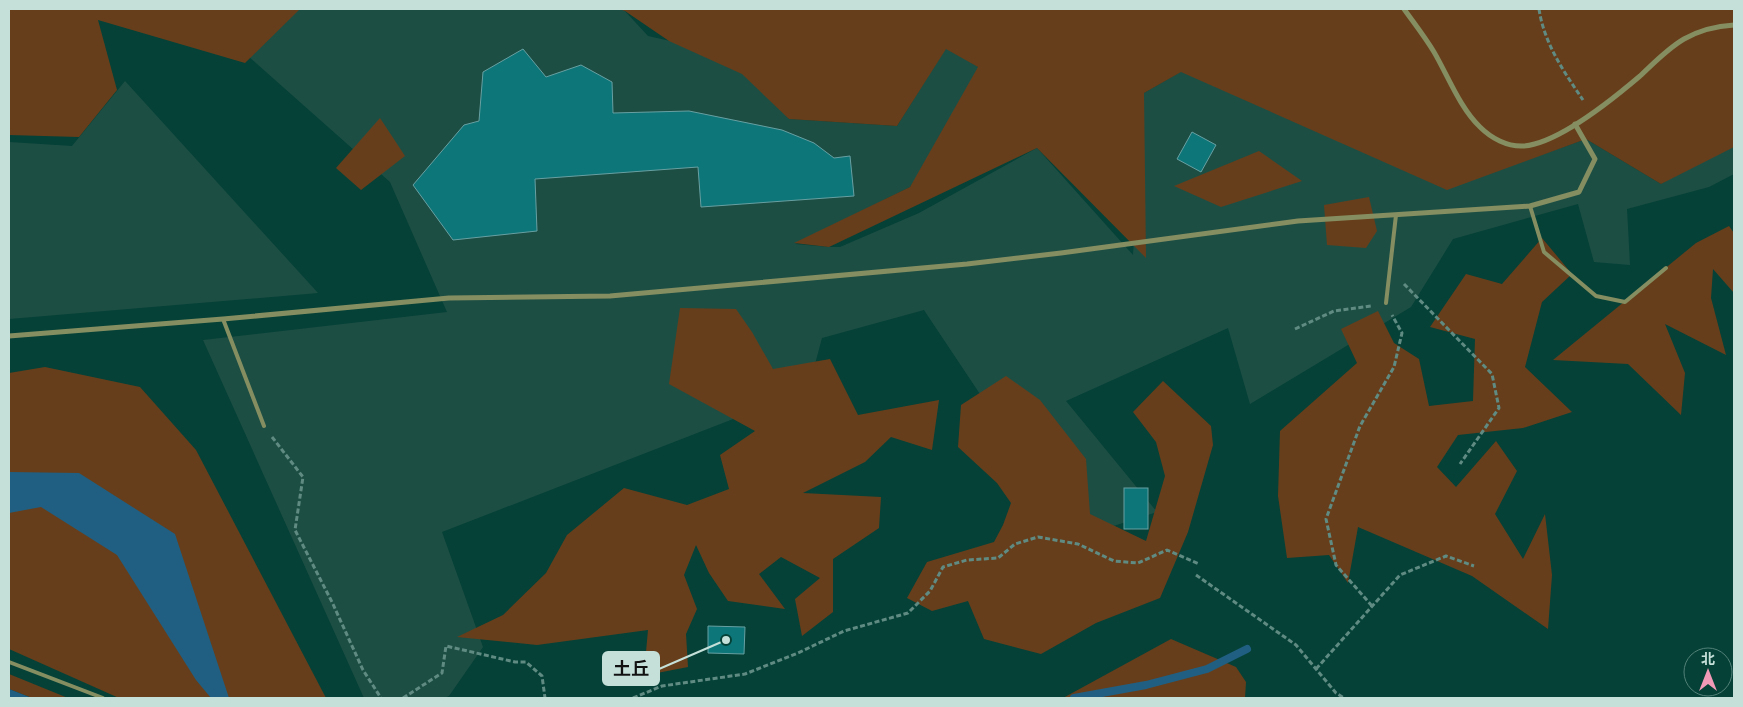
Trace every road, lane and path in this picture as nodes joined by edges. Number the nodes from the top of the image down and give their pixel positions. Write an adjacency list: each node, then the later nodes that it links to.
1 (1404, 9): 5 (street)
2 (1539, 9): 4 (path)
3 (1734, 25): 4 (street)
4 (1592, 113): 5 (street)
5 (1575, 124): 6 (street)
6 (1530, 206): 7 (street); 8 (lane)
7 (1396, 215): 9 (lane); 11 (street)
8 (1666, 268)
9 (1390, 269): 10 (lane); 15 (path)
10 (1386, 303): 12 (path); 19 (path)
11 (223, 319): 13 (street); 14 (lane)
12 (1295, 329)
13 (9, 336)
14 (264, 426): 23 (path)
15 (1460, 464)
16 (1199, 564): 26 (path)
17 (1474, 566): 19 (path)
18 (1196, 575): 21 (path)
19 (1372, 606): 21 (path)
20 (9, 662): 22 (lane)
21 (1316, 669): 27 (path)
22 (103, 698)
23 (381, 698)
24 (403, 698): 25 (path)
25 (545, 698)
26 (633, 698)
27 (1344, 698)

